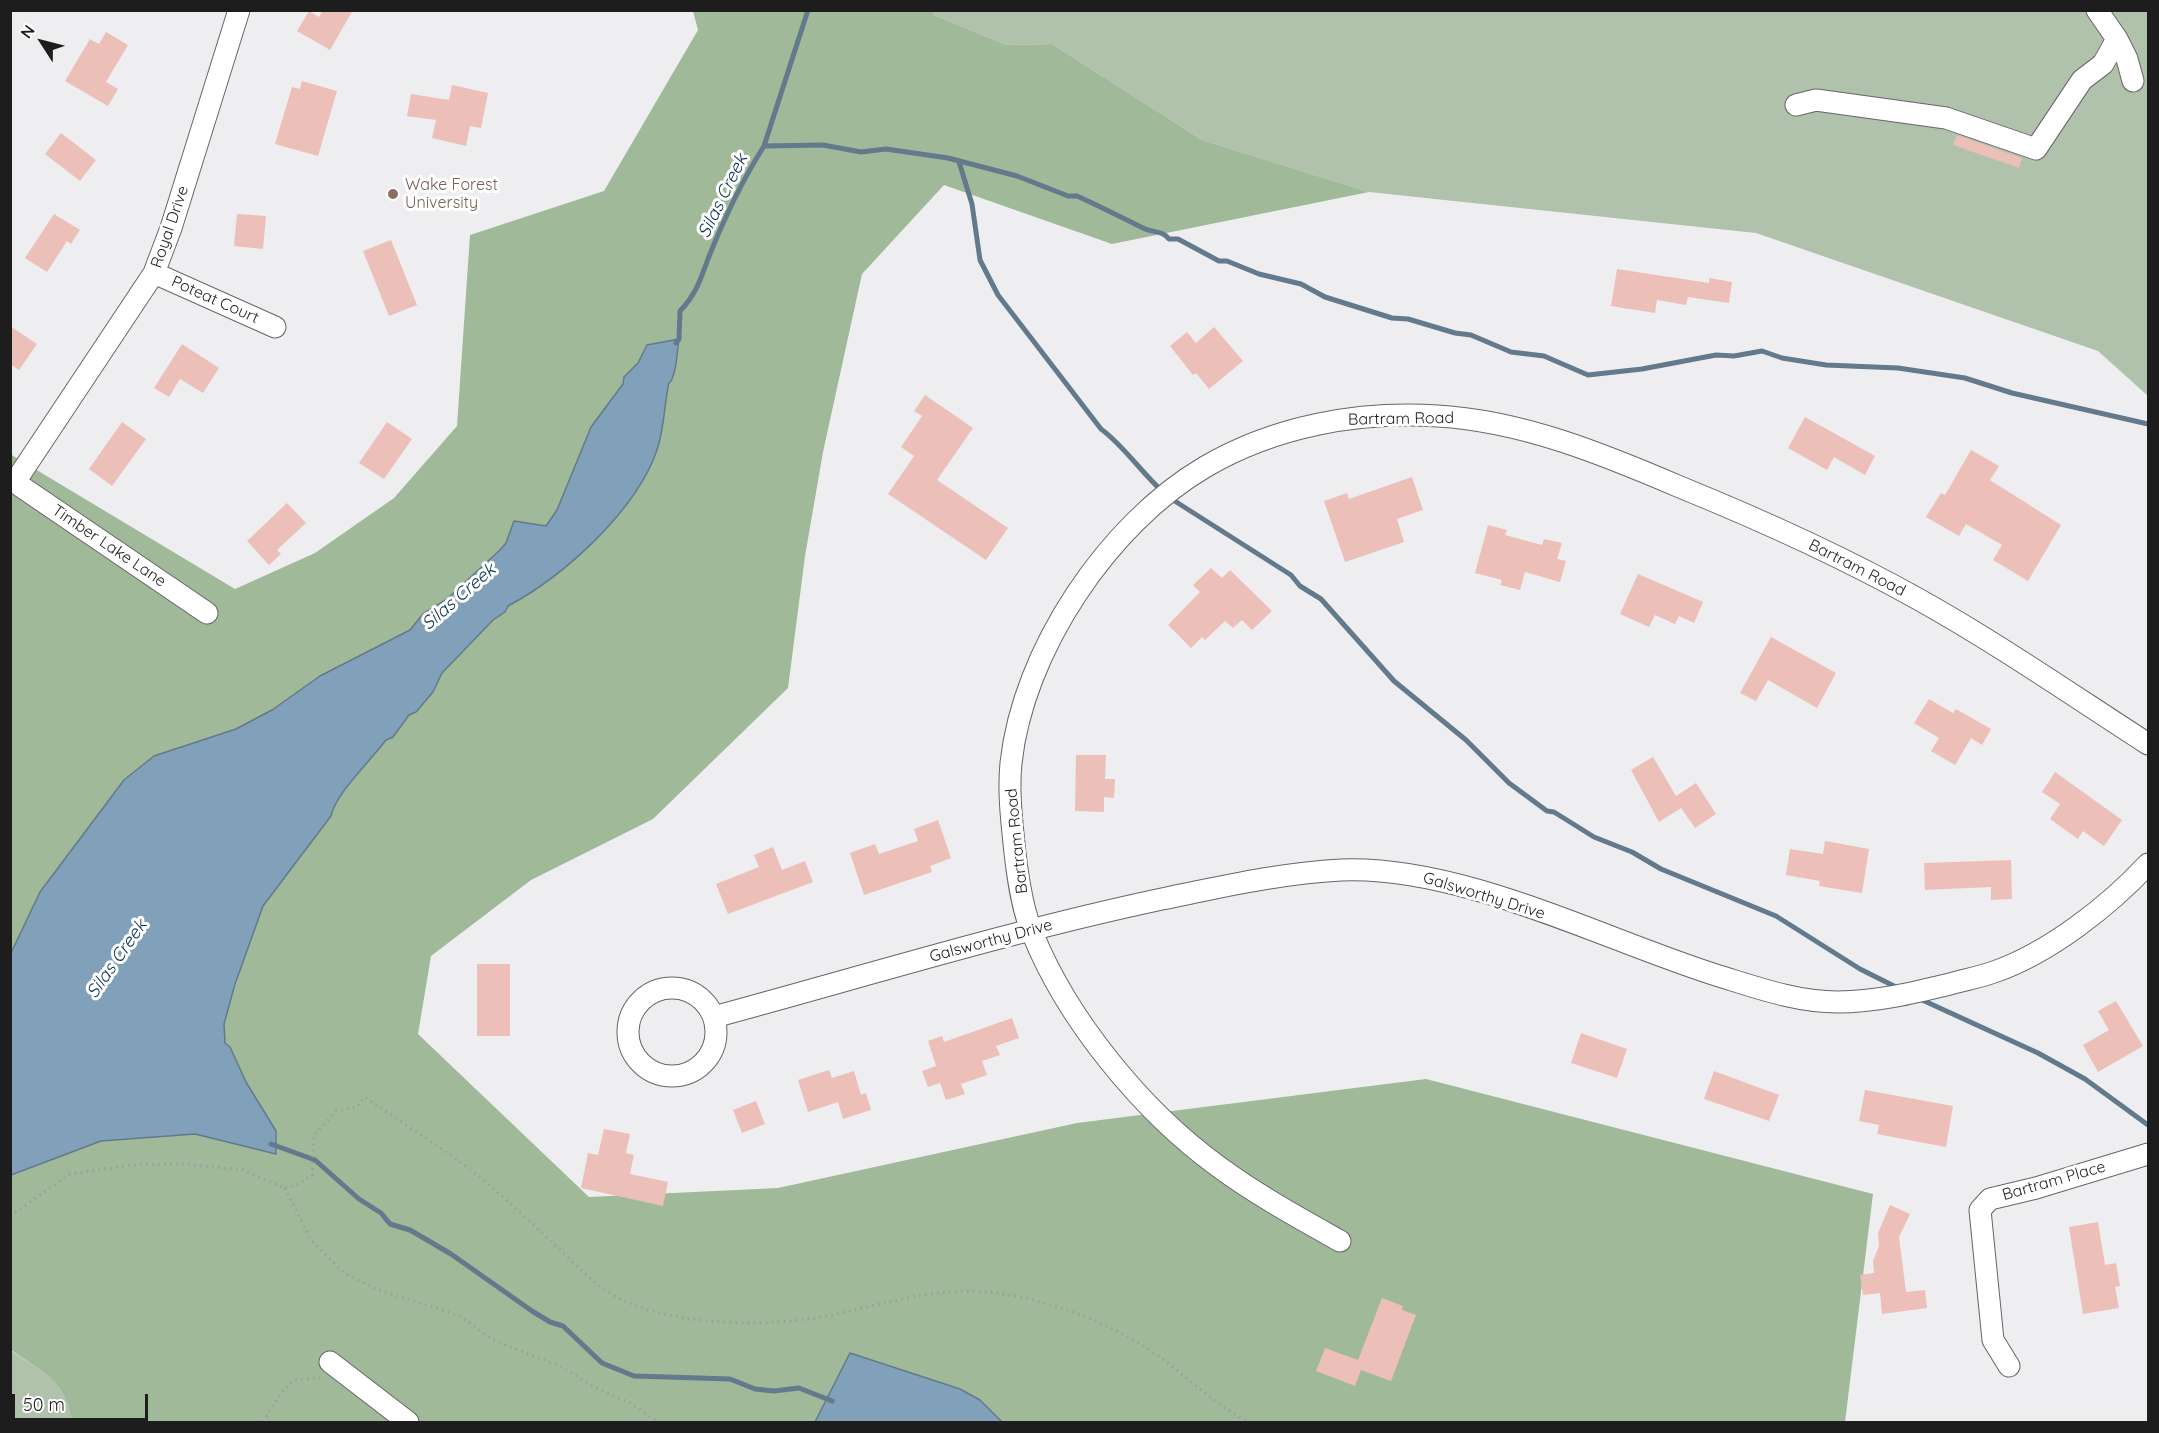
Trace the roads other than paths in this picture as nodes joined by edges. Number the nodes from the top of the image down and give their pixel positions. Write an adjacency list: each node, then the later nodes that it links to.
1 (239, 10): 6 (street, Royal Drive)
2 (2097, 10): 3 (street)
3 (2117, 39): 4 (street); 5 (street)
4 (2133, 81)
5 (1796, 105)
6 (154, 273): 7 (street, Poteat Court); 8 (street, Royal Drive)
7 (274, 327)
8 (13, 480): 9 (street, Timber Lake Lane)
9 (207, 613)
10 (2148, 744): 12 (street, Bartram Road)
11 (2148, 864): 12 (street, Galsworthy Drive)
12 (1031, 930): 13 (street, Galsworthy Drive); 15 (street, Bartram Road)
13 (714, 1017): 13 (street)
14 (2148, 1154): 17 (street, Bartram Place)
15 (1340, 1241)
16 (333, 1365): 18 (street)
17 (2009, 1366)
18 (408, 1422)

